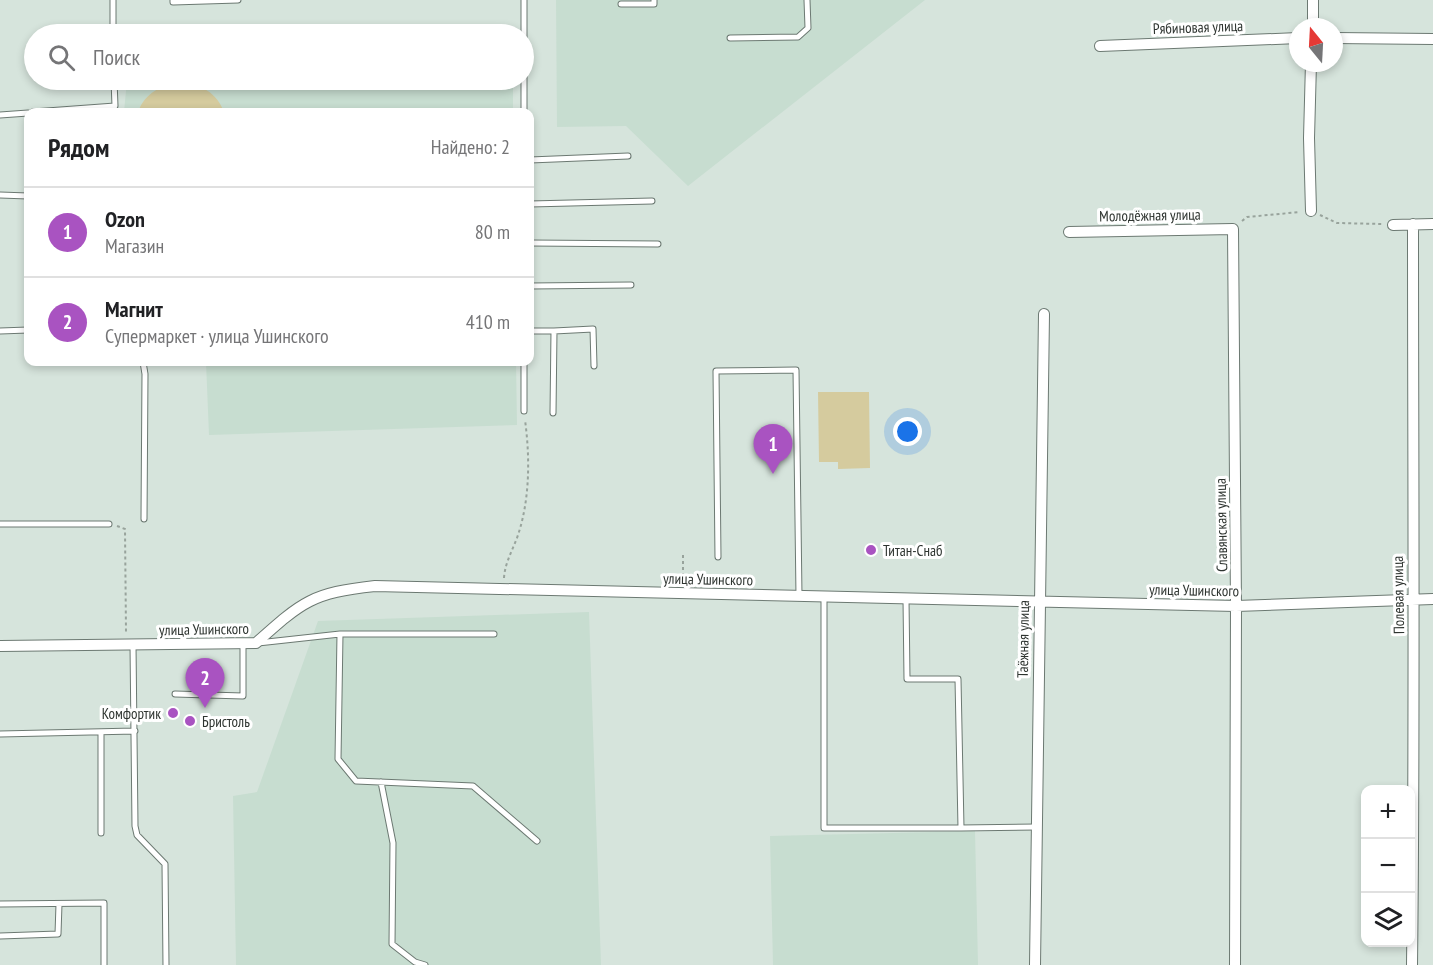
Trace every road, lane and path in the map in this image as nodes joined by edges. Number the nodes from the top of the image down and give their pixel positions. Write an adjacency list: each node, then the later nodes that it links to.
1 (112, 0): 10 (lane)
2 (173, 0): 3 (lane)
3 (238, 0)
4 (524, 0): 11 (lane)
5 (654, 0): 8 (lane)
6 (807, 0): 12 (lane)
7 (1313, 0): 9 (street)
8 (621, 4)
9 (1313, 18)
10 (113, 24)
11 (524, 24)
12 (730, 38)
13 (1289, 38): 16 (street, Рябиновая улица)
14 (1343, 38): 15 (street)
15 (1433, 39)
16 (1100, 46)
17 (1311, 72): 30 (street)
18 (114, 90): 20 (lane)
19 (524, 90): 21 (lane)
20 (91, 108)
21 (524, 108)
22 (24, 113): 23 (lane)
23 (0, 115)
24 (628, 156): 25 (lane)
25 (534, 160)
26 (0, 195): 27 (lane)
27 (24, 196)
28 (652, 201): 29 (lane)
29 (534, 204)
30 (1311, 211)
31 (1413, 224): 32 (street); 33 (street); 61 (street, Полевая улица)
32 (1433, 224)
33 (1394, 225)
34 (1233, 229): 35 (street, Молодёжная улица); 63 (street, Славянская улица)
35 (1069, 232)
36 (534, 243): 37 (lane)
37 (658, 244)
38 (631, 285): 39 (lane)
39 (534, 286)
40 (1044, 314): 62 (street, Таёжная улица)
41 (24, 330): 42 (lane)
42 (0, 331)
43 (534, 331): 44 (lane)
44 (554, 331): 47 (lane); 49 (lane)
45 (144, 366): 50 (lane)
46 (524, 366): 48 (lane)
47 (594, 366)
48 (524, 411): 55 (path)
49 (553, 413)
50 (144, 519)
51 (0, 524): 52 (lane)
52 (109, 524): 68 (path)
53 (683, 553): 56 (path)
54 (718, 557): 57 (lane)
55 (502, 590): 56 (street, улица Ушинского); 66 (street, улица Ушинского)
56 (683, 594): 57 (street, улица Ушинского)
57 (798, 596): 58 (street, улица Ушинского)
58 (824, 597): 59 (street, улица Ушинского); 76 (lane)
59 (906, 599): 62 (street, улица Ушинского); 76 (lane)
60 (1433, 599): 61 (street, улица Ушинского)
61 (1412, 600): 63 (street, улица Ушинского); 87 (street, Полевая улица)
62 (1038, 602): 63 (street, улица Ушинского); 75 (street, Таёжная улица)
63 (1236, 606): 86 (street, Славянская улица)
64 (340, 633): 65 (lane); 66 (lane); 74 (lane)
65 (494, 634)
66 (256, 643): 67 (street, улица Ушинского)
67 (243, 644): 68 (street, улица Ушинского); 70 (lane)
68 (130, 645): 69 (street, улица Ушинского); 71 (lane)
69 (0, 646)
70 (175, 694)
71 (135, 731): 72 (lane); 83 (lane)
72 (101, 732): 73 (lane); 77 (lane)
73 (0, 734)
74 (381, 782): 78 (lane); 84 (lane)
75 (1036, 827): 76 (lane); 85 (street, Таёжная улица)
76 (961, 828)
77 (101, 833)
78 (537, 841)
79 (0, 904): 80 (lane)
80 (59, 904): 81 (lane); 82 (lane)
81 (0, 936)
82 (104, 965)
83 (166, 965)
84 (425, 965)
85 (1035, 965)
86 (1235, 965)
87 (1412, 965)

